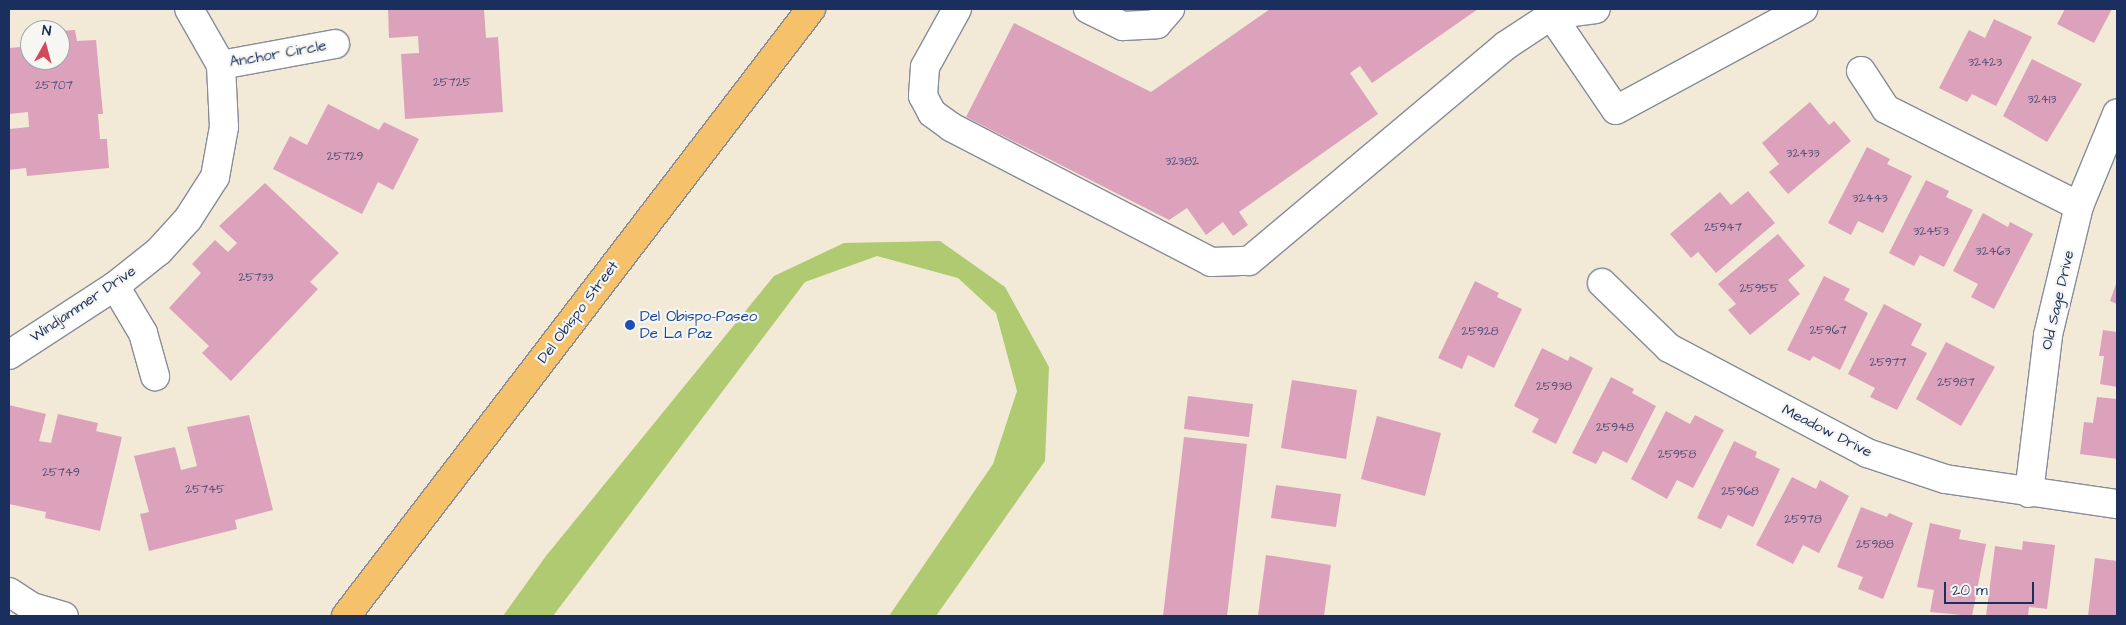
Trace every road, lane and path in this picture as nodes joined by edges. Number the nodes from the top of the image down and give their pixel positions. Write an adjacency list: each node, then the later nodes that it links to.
1 (189, 9): 10 (street)
2 (812, 9): 22 (main road, Del Obispo Street)
3 (957, 9): 8 (street)
4 (1088, 9): 5 (street)
5 (1170, 9)
6 (1596, 9): 8 (street)
7 (1803, 9): 8 (street)
8 (1550, 12)
9 (334, 44): 10 (street, Anchor Circle)
10 (221, 65): 15 (street, Windjammer Drive)
11 (1862, 71): 13 (street)
12 (2117, 114): 13 (street, Old Sage Drive)
13 (2080, 206): 18 (street, Old Sage Drive)
14 (1602, 283): 18 (street, Meadow Drive)
15 (115, 286): 16 (street, Windjammer Drive); 17 (street)
16 (9, 355)
17 (155, 376)
18 (2028, 493): 19 (street, Meadow Drive)
19 (2117, 504)
20 (9, 592): 21 (street)
21 (64, 616)
22 (346, 616)

